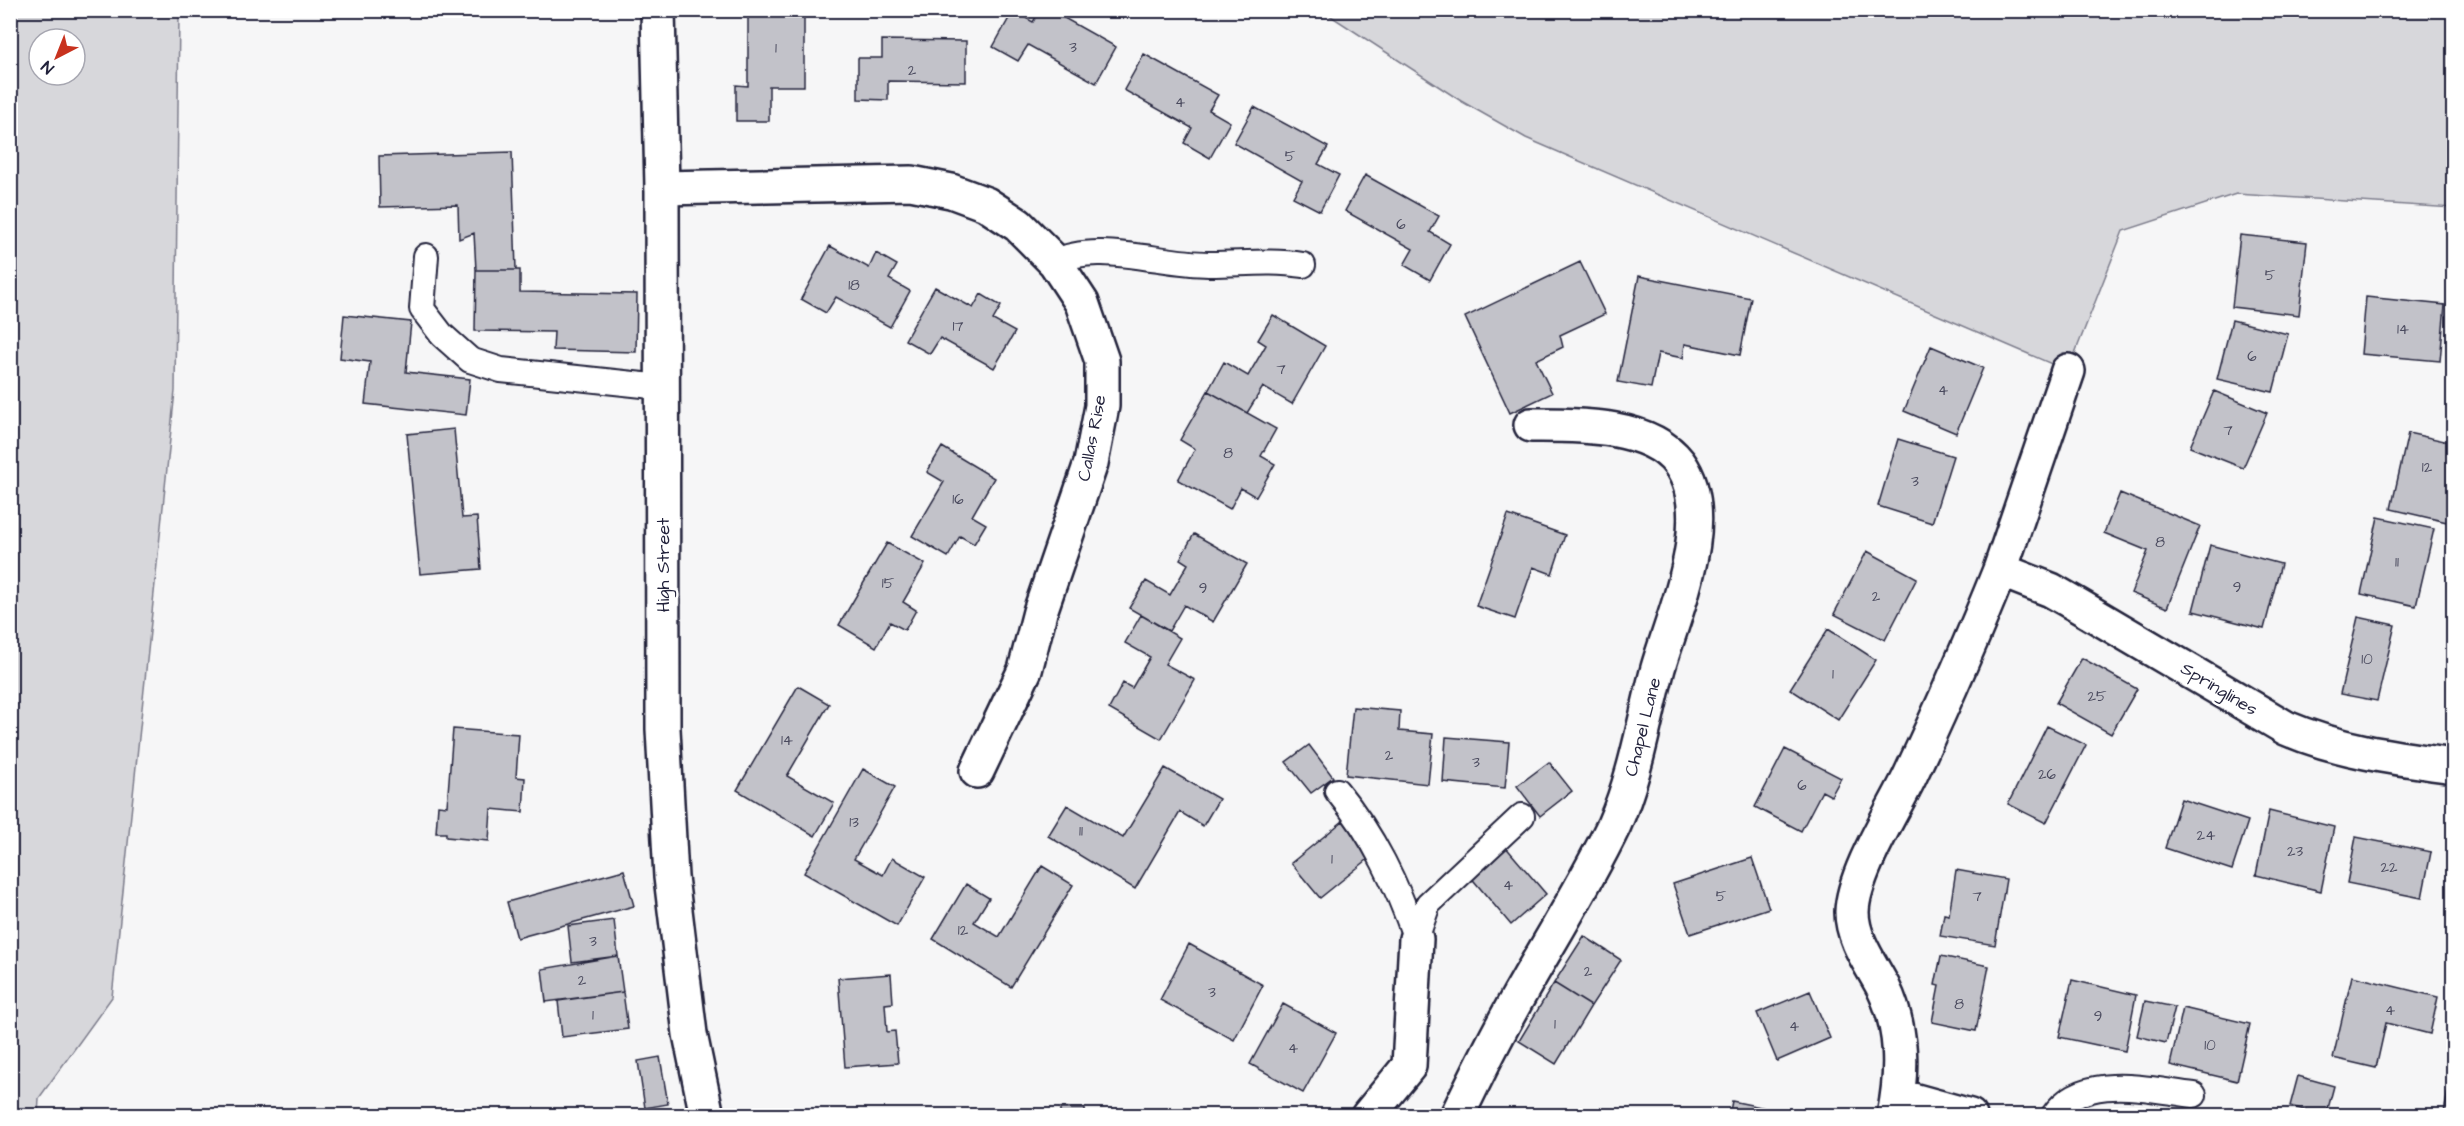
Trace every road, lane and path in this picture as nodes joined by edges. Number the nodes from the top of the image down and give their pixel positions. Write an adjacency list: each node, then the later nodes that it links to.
1 (658, 10): 2 (street, High Street)
2 (662, 188): 4 (street, Callas Rise); 7 (street, High Street)
3 (426, 256): 7 (lane)
4 (1055, 262): 5 (lane); 11 (street, Callas Rise)
5 (1302, 265)
6 (2068, 371): 9 (street)
7 (662, 387): 17 (street, High Street)
8 (1531, 425): 19 (street, Chapel Lane)
9 (2000, 570): 10 (street, Springlines); 16 (street)
10 (2454, 766)
11 (977, 771)
12 (1337, 791): 14 (lane)
13 (1522, 816): 14 (lane)
14 (1416, 939): 18 (street)
15 (2194, 1095): 21 (lane)
16 (1896, 1106): 20 (street)
17 (707, 1116)
18 (1368, 1116)
19 (1457, 1116)
20 (1970, 1116)
21 (2053, 1116)

